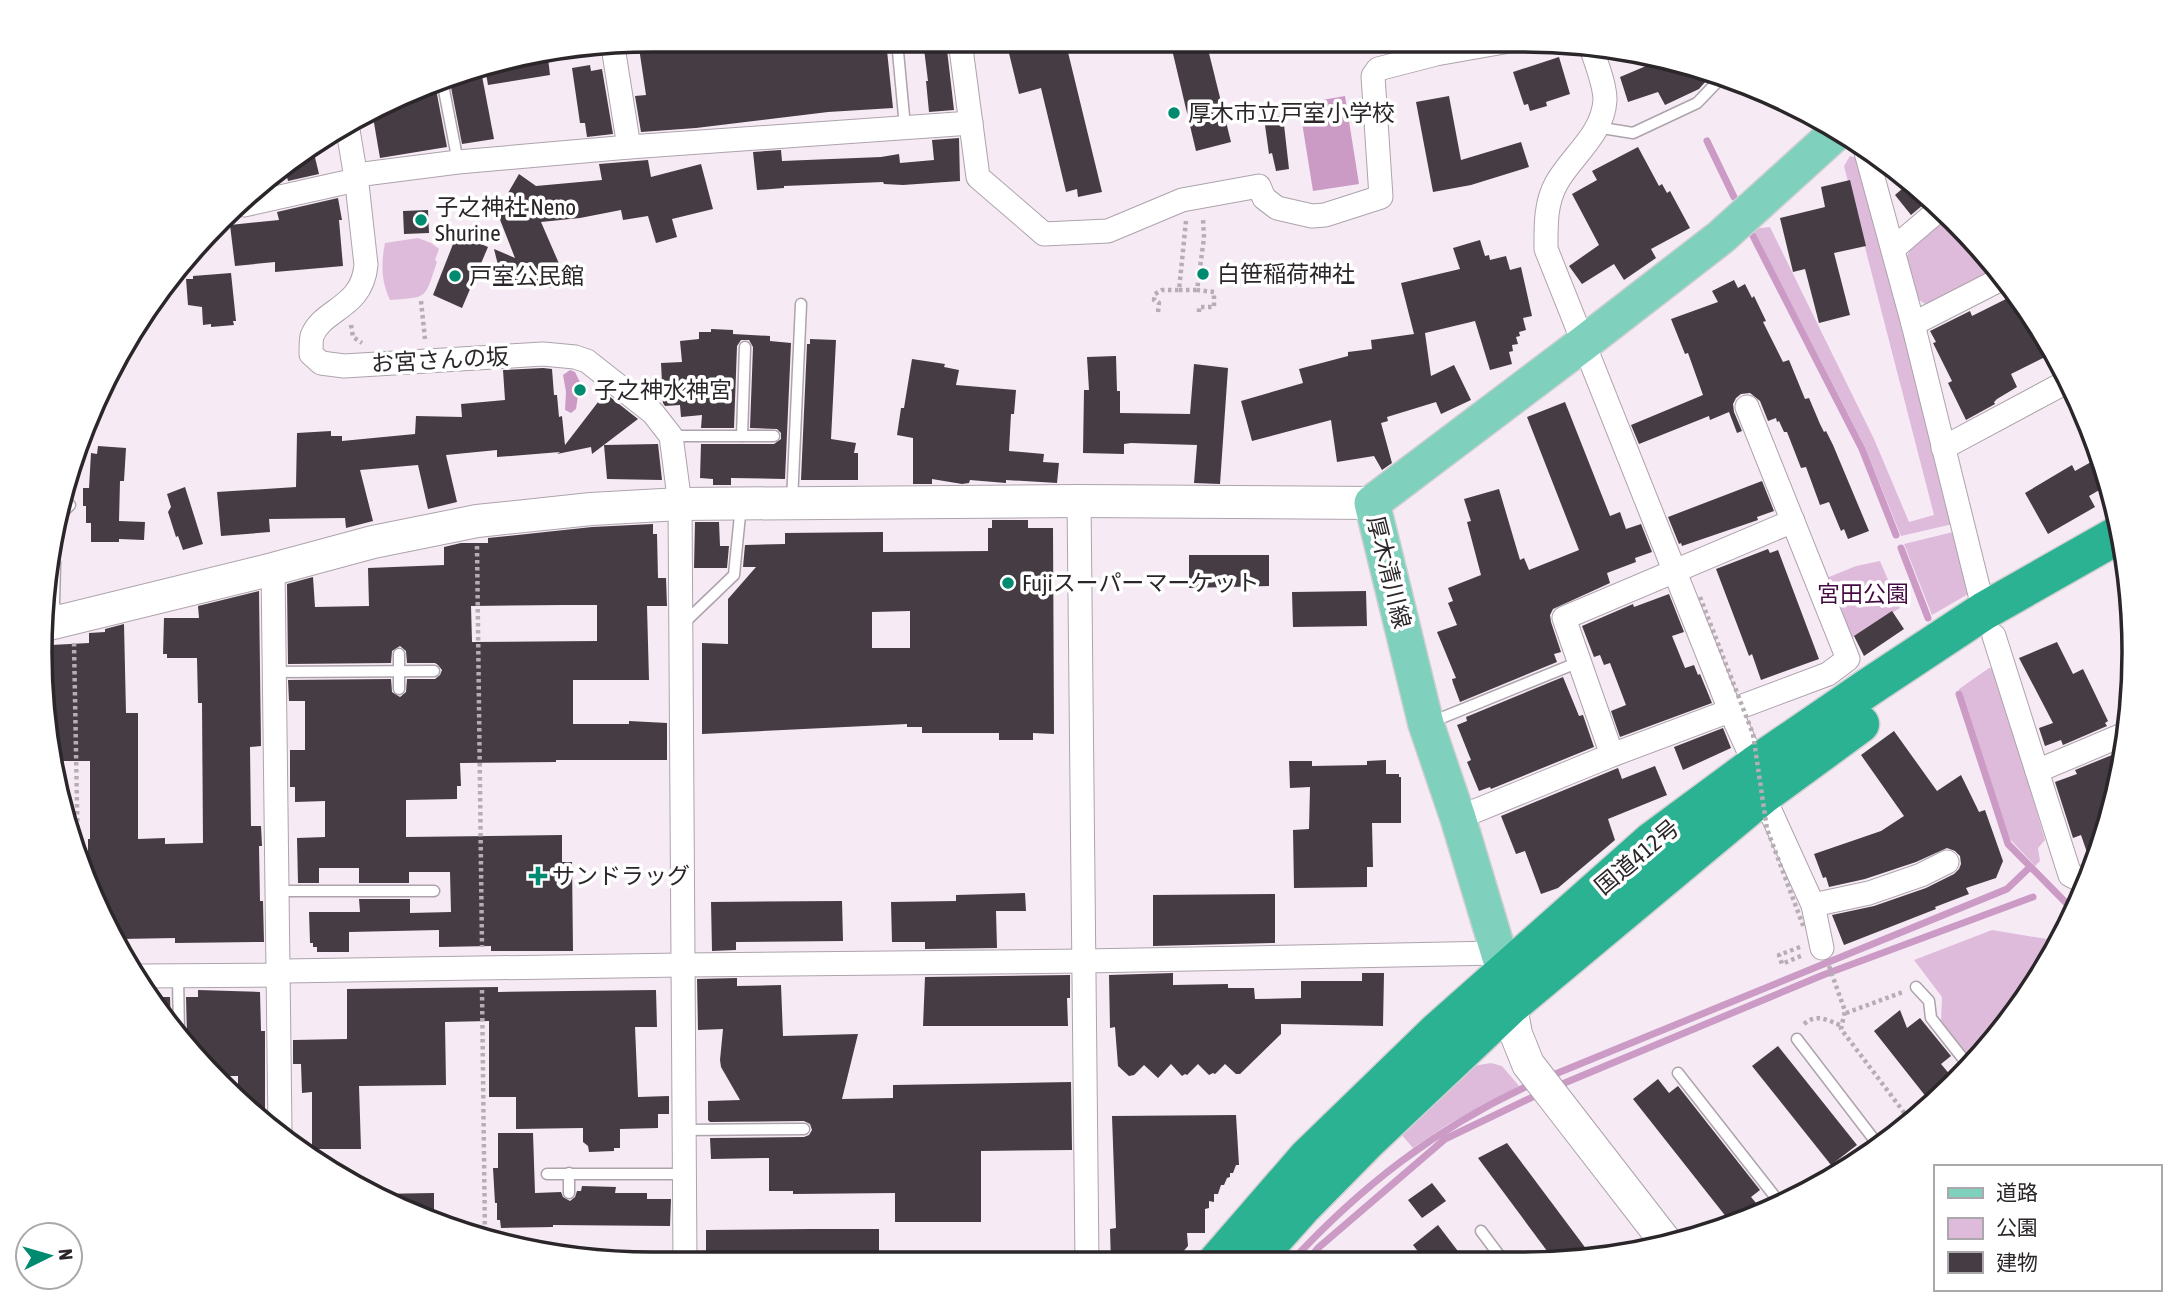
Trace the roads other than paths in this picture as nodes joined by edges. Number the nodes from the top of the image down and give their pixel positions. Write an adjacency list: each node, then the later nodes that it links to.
1 (898, 52): 9 (lane)
2 (961, 52): 8 (street)
3 (1442, 52): 8 (street)
4 (614, 54): 13 (street)
5 (1594, 57): 10 (street)
6 (1715, 84): 10 (lane)
7 (444, 90): 14 (lane)
8 (971, 123): 9 (street)
9 (905, 127): 13 (street)
10 (1596, 127): 23 (street)
11 (349, 135): 16 (street, お宮さんの坂)
12 (1831, 138): 23 (main road, 厚木清川線)
13 (629, 147): 14 (street)
14 (458, 162): 16 (street)
15 (1869, 163): 19 (street)
16 (356, 178): 17 (street); 27 (street, お宮さんの坂)
17 (256, 202)
18 (1933, 215): 19 (street)
19 (1893, 249): 22 (street)
20 (1995, 282): 22 (street)
21 (801, 304): 32 (lane)
22 (1913, 324): 30 (street)
23 (1584, 343): 33 (main road, 厚木清川線); 40 (street)
24 (745, 347): 28 (lane)
25 (2060, 385): 30 (street)
26 (1746, 407): 36 (street)
27 (671, 436): 28 (lane); 34 (street)
28 (742, 436): 29 (lane)
29 (774, 436)
30 (1943, 448): 42 (street)
31 (1079, 500): 32 (street); 33 (street); 63 (street)
32 (792, 503): 35 (street)
33 (1371, 503): 51 (main road, 厚木清川線)
34 (680, 504): 35 (street); 39 (street); 43 (street)
35 (742, 504): 43 (lane)
36 (1793, 522): 40 (street); 50 (street)
37 (2112, 540): 42 (highway, 国道412号)
38 (2115, 563): 42 (highway, 国道412号)
39 (273, 569): 41 (street); 48 (street)
40 (1676, 571): 45 (street); 50 (street)
41 (59, 621)
42 (1989, 623): 54 (street); 55 (highway, 国道412号)
43 (681, 626): 64 (street)
44 (399, 653): 46 (lane)
45 (1579, 662): 51 (lane); 53 (street)
46 (399, 671): 47 (lane); 48 (lane); 49 (lane)
47 (434, 671)
48 (275, 672): 59 (street)
49 (399, 689)
50 (1730, 710): 53 (street); 55 (street)
51 (1426, 724): 56 (main road, 厚木清川線)
52 (2116, 738): 54 (street)
53 (1612, 755): 56 (street)
54 (2037, 771): 58 (street)
55 (1759, 780): 61 (street); 68 (highway, 国道412号)
56 (1458, 818): 68 (main road, 厚木清川線)
57 (1947, 862): 61 (street)
58 (2078, 879)
59 (277, 891): 60 (lane); 65 (street)
60 (434, 891)
61 (1812, 905): 62 (street)
62 (1825, 956)
63 (1085, 961): 64 (street); 68 (street); 86 (street)
64 (682, 965): 65 (street); 76 (street)
65 (278, 975): 67 (street); 74 (street)
66 (148, 976): 67 (street)
67 (178, 976): 70 (lane)
68 (1504, 977): 84 (street); 87 (highway, 国道412号); 88 (highway, 国道412号)
69 (1916, 987): 72 (lane)
70 (179, 1021)
71 (1797, 1039): 77 (lane)
72 (1963, 1059)
73 (1678, 1073): 82 (lane)
74 (280, 1123)
75 (804, 1129): 76 (lane)
76 (684, 1130): 80 (street)
77 (1874, 1139)
78 (569, 1173): 79 (lane); 80 (lane); 81 (lane)
79 (547, 1174)
80 (684, 1174): 85 (street)
81 (569, 1193)
82 (1775, 1197)
83 (1481, 1231): 89 (lane)
84 (1661, 1236)
85 (685, 1252)
86 (1087, 1252)
87 (1226, 1252)
88 (1262, 1252)
89 (1497, 1252)

